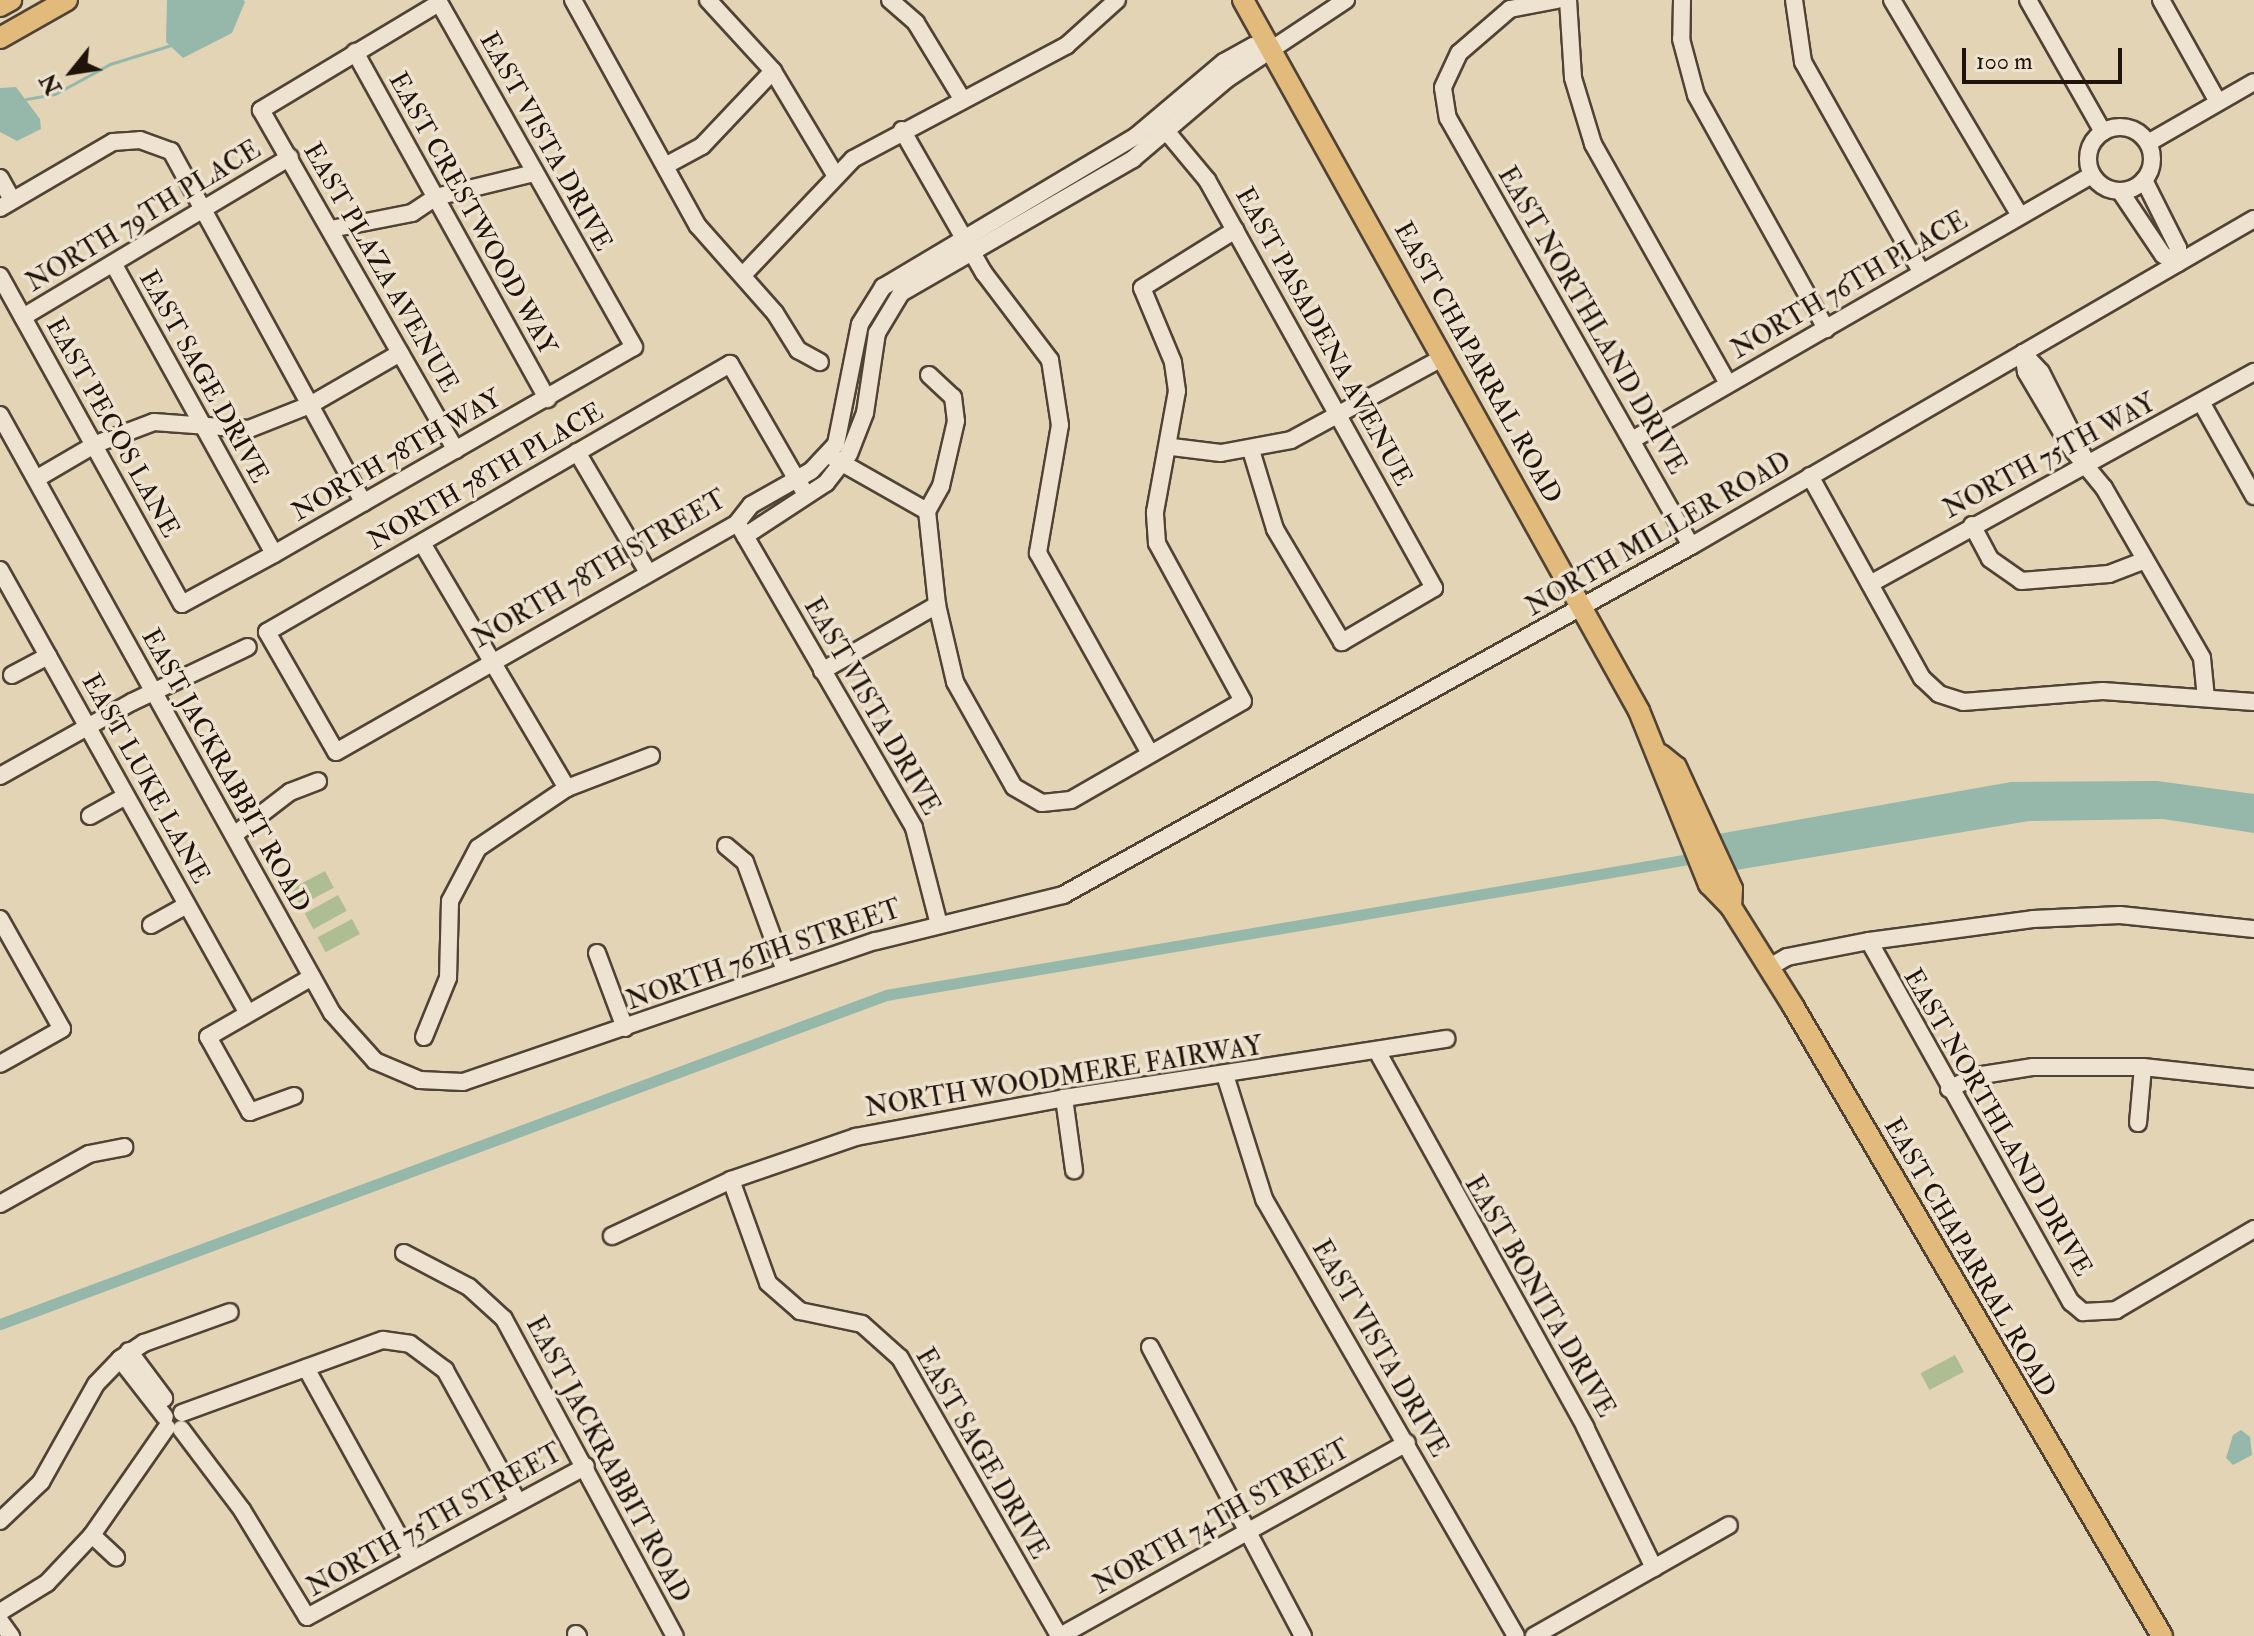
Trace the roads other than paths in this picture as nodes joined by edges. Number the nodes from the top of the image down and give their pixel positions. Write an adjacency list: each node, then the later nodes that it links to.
1 (11, 0): 16 (main road)
2 (67, 0): 17 (main road)
3 (573, 0): 29 (street)
4 (708, 0): 20 (street)
5 (890, 0): 22 (street)
6 (1117, 0): 22 (street)
7 (1243, 0): 18 (main road, EAST CHAPARRAL ROAD)
8 (1346, 0): 18 (street, NORTH 78TH STREET)
9 (1557, 0): 65 (street, EAST NORTHLAND DRIVE)
10 (1568, 0): 58 (street)
11 (1682, 0): 50 (street)
12 (1794, 0): 46 (street)
13 (1892, 0): 39 (street)
14 (2028, 0): 26 (street)
15 (2161, 0): 23 (street)
16 (0, 6)
17 (0, 38)
18 (1270, 48): 24 (street, NORTH 78TH STREET); 54 (main road, EAST CHAPARRAL ROAD)
19 (355, 52): 28 (street, EAST PLAZA AVENUE); 30 (street, EAST VISTA DRIVE); 36 (street, EAST CRESTWOOD WAY)
20 (773, 71): 29 (street); 31 (street)
21 (2254, 82): 23 (street)
22 (961, 97): 25 (street)
23 (2218, 102): 27 (street)
24 (1163, 126): 42 (street, EAST PASADENA AVENUE); 43 (street, NORTH 78TH STREET)
25 (902, 130): 31 (street); 43 (street)
26 (2103, 132): 27 (street); 32 (street)
27 (2148, 143): 34 (street)
28 (290, 157): 38 (street, NORTH 79TH PLACE); 41 (street, EAST PLAZA AVENUE)
29 (665, 166): 47 (street)
30 (534, 173): 36 (street); 51 (street, EAST VISTA DRIVE)
31 (834, 173): 47 (street)
32 (2092, 175): 35 (street); 39 (street, NORTH 76TH PLACE)
33 (0, 178): 37 (street)
34 (2144, 180): 35 (street); 44 (street)
35 (2120, 191): 44 (street)
36 (436, 197): 41 (street); 59 (street, EAST CRESTWOOD WAY)
37 (4, 205): 38 (street)
38 (206, 209): 45 (street, NORTH 79TH PLACE); 61 (street)
39 (2020, 216): 46 (street, NORTH 76TH PLACE)
40 (2254, 219): 44 (street, NORTH MILLER ROAD)
41 (331, 229): 52 (street, EAST PLAZA AVENUE)
42 (1235, 230): 63 (street, EAST PASADENA AVENUE); 67 (street)
43 (968, 244): 71 (street, NORTH 78TH STREET); 102 (street)
44 (2178, 263): 53 (street, NORTH MILLER ROAD)
45 (114, 265): 49 (street, NORTH 79TH PLACE); 64 (street, EAST SAGE DRIVE)
46 (1922, 273): 50 (street, NORTH 76TH PLACE)
47 (743, 275): 55 (street)
48 (0, 276): 49 (street, EAST PECOS LANE)
49 (23, 317): 66 (street, EAST PECOS LANE)
50 (1826, 329): 58 (street, NORTH 76TH PLACE)
51 (634, 347): 59 (street, NORTH 78TH WAY)
52 (400, 353): 61 (street); 68 (street, EAST PLAZA AVENUE)
53 (2023, 353): 72 (street); 73 (street, NORTH MILLER ROAD)
54 (1444, 357): 63 (street); 91 (main road, EAST CHAPARRAL ROAD)
55 (820, 362)
56 (2254, 372): 60 (street, NORTH 75TH WAY)
57 (929, 375): 79 (street)
58 (1728, 384): 65 (street, NORTH 76TH PLACE)
59 (547, 399): 68 (street, NORTH 78TH WAY)
60 (2201, 402): 72 (street, NORTH 75TH WAY); 77 (street)
61 (310, 405): 64 (street); 78 (street)
62 (0, 415): 74 (street, EAST JACKRABBIT ROAD)
63 (1340, 416): 69 (street); 69 (street, EAST PASADENA AVENUE)
64 (200, 423): 66 (street); 84 (street, EAST SAGE DRIVE)
65 (1632, 440): 83 (street, EAST NORTHLAND DRIVE)
66 (96, 444): 74 (street); 89 (street, EAST PECOS LANE)
67 (1172, 447): 69 (street); 102 (street)
68 (456, 450): 78 (street, NORTH 78TH WAY)
69 (1251, 450)
70 (577, 452): 75 (street, NORTH 78TH PLACE); 82 (street, NORTH 78TH PLACE); 87 (street)
71 (836, 459): 75 (street, NORTH 78TH STREET); 76 (street, NORTH 78TH STREET); 79 (street)
72 (2086, 461): 80 (street, NORTH 75TH WAY); 85 (street)
73 (1810, 476): 83 (street, NORTH MILLER ROAD); 88 (street)
74 (36, 479): 97 (street, EAST JACKRABBIT ROAD)
75 (797, 479): 76 (street); 81 (street, NORTH 78TH STREET)
76 (806, 495): 81 (street, NORTH 78TH STREET)
77 (2254, 496)
78 (364, 503): 84 (street, NORTH 78TH WAY)
79 (927, 511): 90 (street)
80 (1972, 525): 85 (street); 88 (street, NORTH 75TH WAY)
81 (741, 530): 87 (street, NORTH 78TH STREET); 95 (street, EAST VISTA DRIVE)
82 (422, 543): 94 (street); 101 (street, NORTH 78TH PLACE)
83 (1691, 546): 91 (street, NORTH MILLER ROAD)
84 (274, 554): 89 (street, NORTH 78TH WAY)
85 (2145, 560): 98 (street)
86 (0, 570): 93 (street, EAST LUKE LANE)
87 (647, 571): 94 (street, NORTH 78TH STREET)
88 (1870, 584): 98 (street)
89 (182, 604)
90 (937, 605): 95 (street); 102 (street)
91 (1583, 606): 111 (street, NORTH MILLER ROAD); 119 (main road, EAST CHAPARRAL ROAD)
92 (248, 647): 97 (street)
93 (48, 656): 96 (street); 100 (street, EAST LUKE LANE)
94 (492, 661): 101 (street, NORTH 78TH STREET); 106 (street)
95 (822, 671): 115 (street, EAST VISTA DRIVE)
96 (12, 675)
97 (154, 693): 100 (street); 109 (street, EAST JACKRABBIT ROAD)
98 (2206, 698): 99 (street)
99 (2254, 702)
100 (88, 726): 104 (street); 107 (street, EAST LUKE LANE)
101 (336, 752)
102 (1150, 753)
103 (651, 756): 106 (street)
104 (0, 776)
105 (318, 781): 109 (street)
106 (567, 788): 124 (street)
107 (126, 796): 108 (street); 112 (street, EAST LUKE LANE)
108 (90, 816)
109 (234, 835): 121 (street, EAST JACKRABBIT ROAD)
110 (726, 846): 120 (street)
111 (1083, 885): 115 (street, NORTH 76TH STREET)
112 (187, 905): 114 (street); 122 (street, EAST LUKE LANE)
113 (0, 919): 127 (street)
114 (151, 925)
115 (939, 925): 120 (street, NORTH 76TH STREET)
116 (2254, 929): 117 (street)
117 (1869, 941): 119 (street); 132 (street, EAST NORTHLAND DRIVE)
118 (597, 953): 123 (street)
119 (1768, 968): 166 (main road, EAST CHAPARRAL ROAD)
120 (785, 971): 123 (street, NORTH 76TH STREET)
121 (312, 977): 122 (street); 131 (street, EAST JACKRABBIT ROAD)
122 (247, 1012): 133 (street)
123 (625, 1028): 131 (street, NORTH 76TH STREET)
124 (424, 1037)
125 (1446, 1039): 126 (street, NORTH WOODMERE FAIRWAY)
126 (1377, 1051): 129 (street, NORTH WOODMERE FAIRWAY); 157 (street, EAST BONITA DRIVE)
127 (0, 1064)
128 (2143, 1067): 130 (street); 132 (street); 135 (street)
129 (1225, 1075): 134 (street, NORTH WOODMERE FAIRWAY); 148 (street, EAST VISTA DRIVE)
130 (2254, 1079)
131 (463, 1082)
132 (1949, 1089): 140 (street, EAST NORTHLAND DRIVE)
133 (294, 1096)
134 (1064, 1098): 137 (street); 138 (street, NORTH WOODMERE FAIRWAY)
135 (2138, 1123)
136 (124, 1147): 139 (street)
137 (1074, 1170)
138 (731, 1180): 141 (street, NORTH WOODMERE FAIRWAY); 162 (street, EAST SAGE DRIVE)
139 (0, 1204)
140 (2254, 1229)
141 (612, 1236)
142 (404, 1253): 149 (street, EAST JACKRABBIT ROAD)
143 (230, 1312): 145 (street)
144 (1150, 1347): 153 (street)
145 (125, 1355): 147 (street); 151 (street)
146 (306, 1368): 147 (street); 150 (street); 156 (street)
147 (174, 1419): 154 (street); 156 (street, NORTH 75TH STREET)
148 (1407, 1443): 153 (street, NORTH 74TH STREET); 164 (street, EAST VISTA DRIVE)
149 (586, 1466): 150 (street, NORTH 75TH STREET); 161 (street, EAST JACKRABBIT ROAD)
150 (518, 1502): 156 (street, NORTH 75TH STREET)
151 (0, 1521)
152 (1729, 1525): 157 (street)
153 (1244, 1533): 162 (street, NORTH 74TH STREET); 163 (street)
154 (92, 1535): 155 (street); 158 (street)
155 (116, 1557)
156 (412, 1560)
157 (1654, 1568): 165 (street)
158 (0, 1612)
159 (0, 1621): 160 (street)
160 (11, 1636)
161 (675, 1636)
162 (1060, 1636)
163 (1303, 1636)
164 (1516, 1636)
165 (1534, 1636)
166 (2162, 1636)

